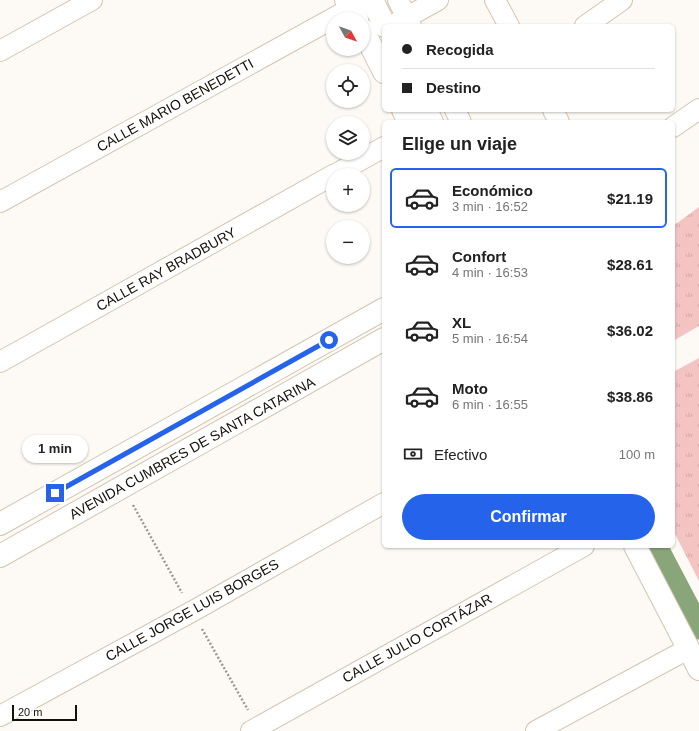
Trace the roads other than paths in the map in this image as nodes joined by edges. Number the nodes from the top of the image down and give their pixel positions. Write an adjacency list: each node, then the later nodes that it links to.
1 (92, 0): 12 (street)
2 (372, 0): 8 (street)
3 (438, 0): 7 (street)
4 (495, 0): 9 (street)
5 (622, 0): 10 (street)
6 (355, 7): 19 (street, CALLE MARIO BENEDETTI)
7 (402, 17)
8 (384, 24)
9 (508, 24)
10 (588, 24)
11 (371, 33): 13 (street)
12 (0, 51)
13 (382, 66)
14 (699, 109): 15 (street)
15 (675, 126)
16 (382, 148): 17 (street, CALLE RAY BRADBURY)
17 (346, 168)
18 (326, 179): 22 (street, CALLE RAY BRADBURY)
19 (0, 202)
20 (382, 310): 24 (street, AVENIDA CUMBRES DE SANTA CATARINA)
21 (382, 340): 27 (street, AVENIDA CUMBRES DE SANTA CATARINA)
22 (0, 362)
23 (382, 504): 30 (street, CALLE JORGE LUIS BORGES)
24 (0, 524)
25 (580, 548): 31 (street, CALLE JULIO CORTÁZAR)
26 (636, 548): 28 (street)
27 (0, 556)
28 (688, 649): 29 (street); 32 (street)
29 (699, 669)
30 (0, 716)
31 (251, 731)
32 (536, 731)

